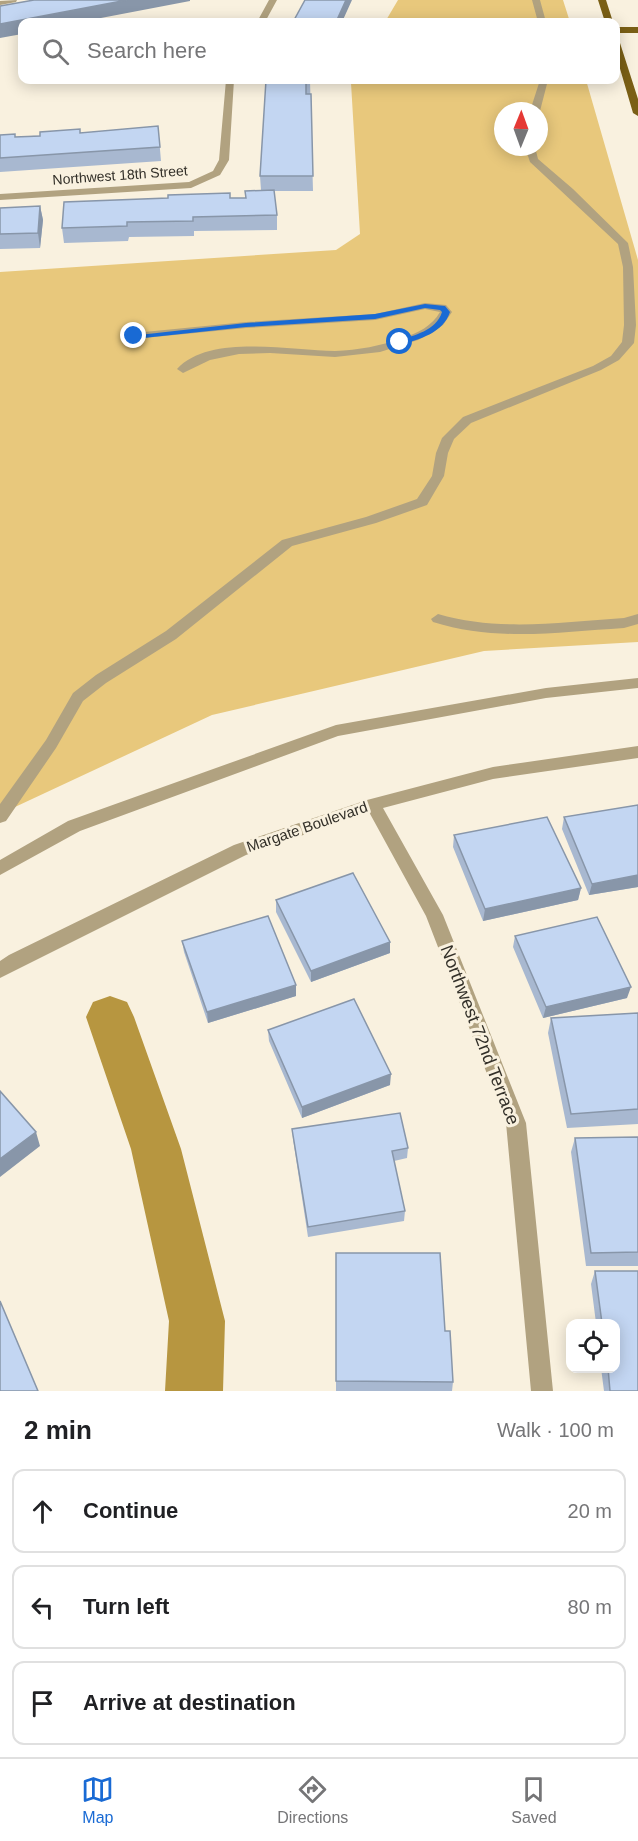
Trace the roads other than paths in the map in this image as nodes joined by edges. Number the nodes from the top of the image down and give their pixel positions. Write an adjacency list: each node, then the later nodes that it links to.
1 (13, 0): 5 (street)
2 (273, 0): 6 (street)
3 (536, 0): 7 (street)
4 (602, 0): 8 (main road)
5 (0, 3)
6 (263, 18)
7 (541, 18)
8 (608, 18)
9 (620, 30): 10 (main road)
10 (638, 30)
11 (620, 58): 15 (main road)
12 (230, 84): 17 (street, Northwest 18th Street)
13 (542, 84): 14 (street)
14 (537, 102)
15 (638, 113)
16 (532, 156): 25 (street)
17 (0, 197)
18 (134, 336): 19 (street)
19 (183, 369)
20 (438, 619): 21 (street)
21 (638, 619)
22 (638, 682): 26 (street)
23 (638, 752): 24 (street, Margate Boulevard)
24 (373, 804): 27 (street, Margate Boulevard); 28 (street, Northwest 72nd Terrace)
25 (0, 817)
26 (0, 868)
27 (0, 970)
28 (542, 1391)

